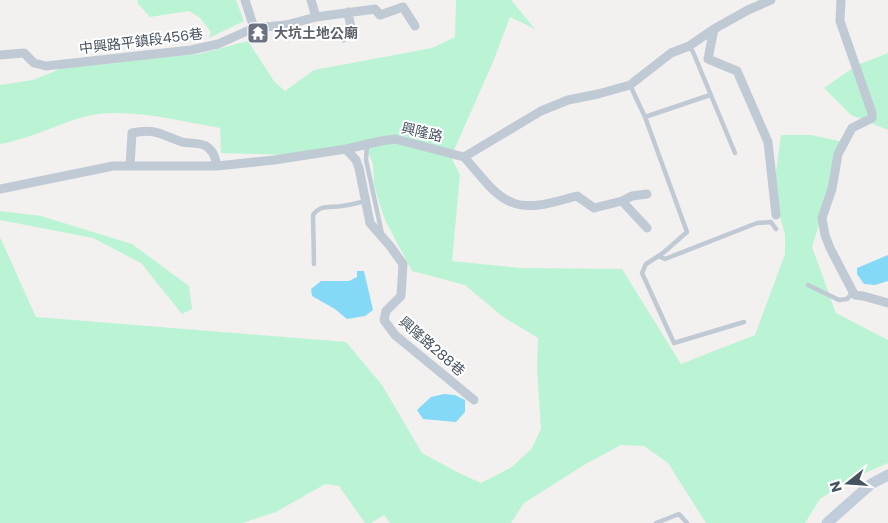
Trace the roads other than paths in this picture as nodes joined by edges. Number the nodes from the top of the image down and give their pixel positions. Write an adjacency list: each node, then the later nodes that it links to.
1 (245, 0): 10 (street)
2 (311, 0): 8 (street)
3 (746, 0): 6 (street)
4 (771, 0): 6 (street)
5 (842, 0): 35 (street)
6 (748, 10): 11 (street)
7 (348, 12): 8 (street, 中興路平鎮段456巷); 9 (street, 中興路平鎮段456巷); 12 (street)
8 (316, 17): 10 (street, 中興路平鎮段456巷)
9 (414, 26)
10 (254, 28): 14 (street, 中興路平鎮段456巷)
11 (714, 29): 13 (street); 28 (street)
12 (343, 38)
13 (689, 46): 15 (street); 16 (lane)
14 (0, 55)
15 (630, 85): 17 (lane); 21 (street)
16 (710, 95): 17 (lane); 20 (lane)
17 (645, 117): 32 (lane)
18 (367, 144): 19 (street, 興隆路); 21 (street, 興隆路); 31 (lane)
19 (346, 149): 23 (street, 興隆路); 26 (street, 興隆路288巷)
20 (735, 153)
21 (464, 157): 27 (street)
22 (130, 166): 23 (street, 興隆路); 23 (street); 24 (street, 興隆路)
23 (217, 166)
24 (0, 189)
25 (647, 194): 27 (street)
26 (366, 201): 31 (street, 興隆路288巷); 33 (lane)
27 (622, 201): 29 (street)
28 (776, 215)
29 (647, 228)
30 (776, 229): 32 (lane)
31 (382, 237): 38 (street, 興隆路288巷)
32 (658, 256): 37 (lane)
33 (314, 264)
34 (808, 285): 35 (lane)
35 (853, 292): 36 (street)
36 (888, 303)
37 (744, 322)
38 (474, 400)
39 (888, 475): 43 (street)
40 (888, 484): 44 (street)
41 (656, 523): 42 (lane)
42 (687, 523)
43 (827, 523)
44 (836, 523)

